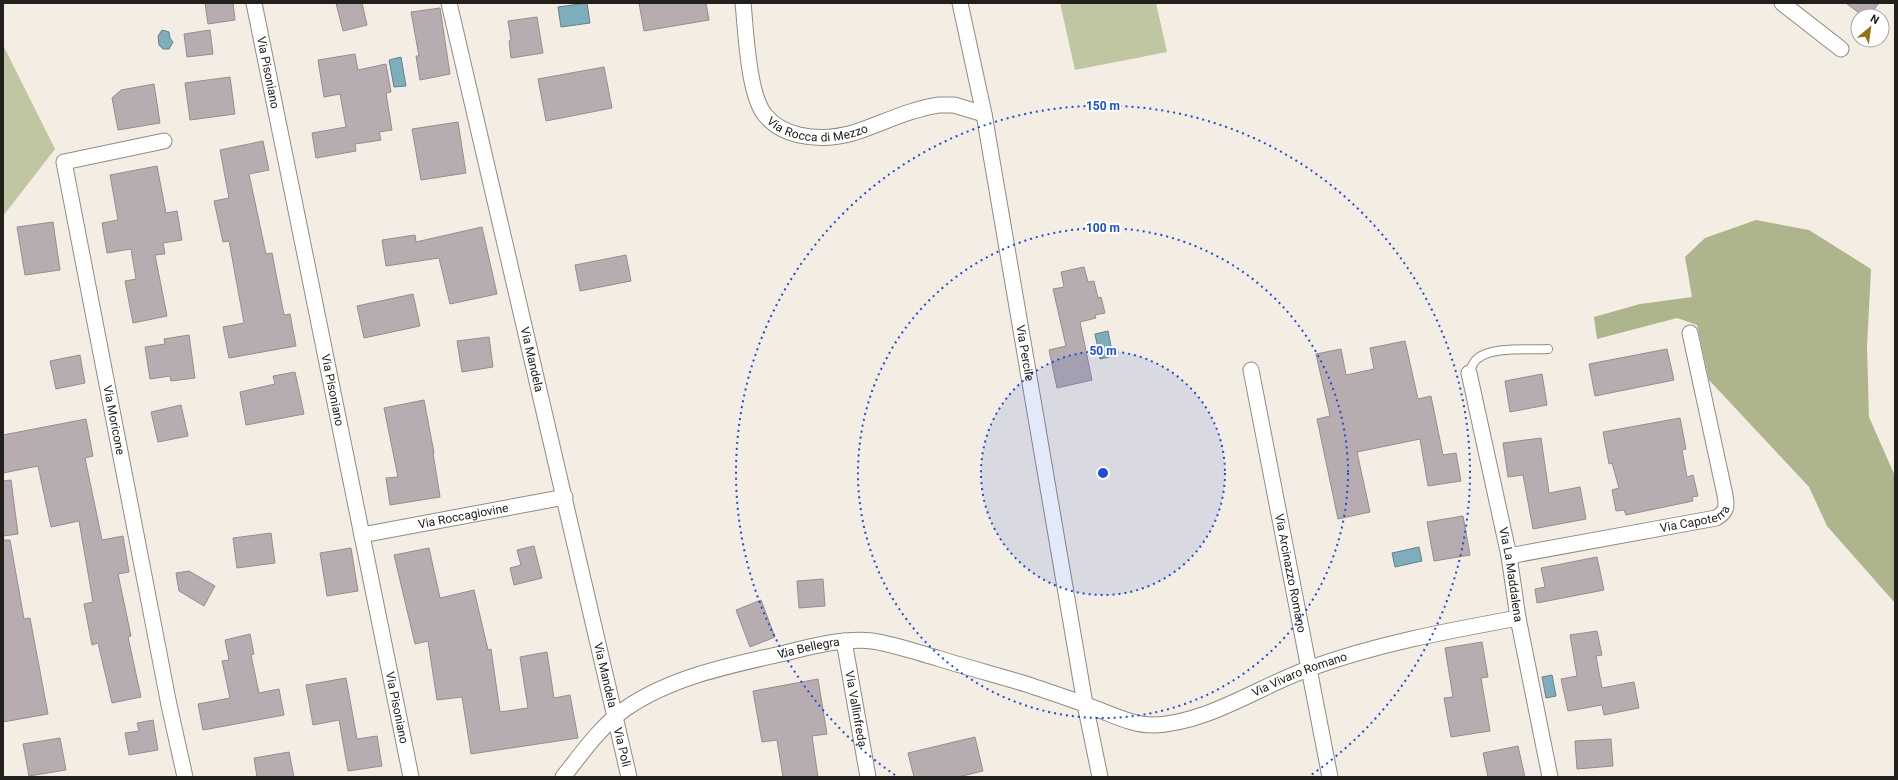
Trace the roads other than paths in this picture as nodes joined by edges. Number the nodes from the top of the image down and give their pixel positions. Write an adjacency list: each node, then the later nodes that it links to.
1 (254, 3): 14 (street, Via Pisoniano)
2 (449, 3): 13 (street, Via Mandela)
3 (743, 3): 7 (street, Via Rocca di Mezzo)
4 (960, 3): 7 (street, Via Percile)
5 (1785, 4): 6 (street)
6 (1841, 49)
7 (984, 114): 19 (street, Via Percile)
8 (164, 142): 21 (street, Via Moricone)
9 (1690, 333): 15 (street, Via Capoterra)
10 (1548, 349): 12 (lane)
11 (1252, 370): 18 (street, Via Arcinazzo Romano)
12 (1469, 373): 15 (street, Via La Maddalena)
13 (565, 497): 14 (street, Via Roccagiovine); 20 (street, Via Mandela)
14 (362, 535): 22 (street, Via Pisoniano)
15 (1509, 556): 16 (street, Via La Maddalena)
16 (1518, 618): 18 (street, Via Vivaro Romano); 28 (street, Via La Maddalena)
17 (844, 641): 19 (street, Via Bellegra); 20 (street, Via Bellegra); 25 (street, Via Vallinfreda)
18 (1308, 669): 19 (street, Via Vivaro Romano); 27 (street, Via Arcinazzo Romano)
19 (1085, 704): 26 (street, Via Percile)
20 (615, 717): 23 (street, Via Bellegra); 24 (street, Via Poli)
21 (185, 777)
22 (411, 777)
23 (562, 777)
24 (629, 777)
25 (868, 777)
26 (1100, 777)
27 (1330, 777)
28 (1550, 777)

